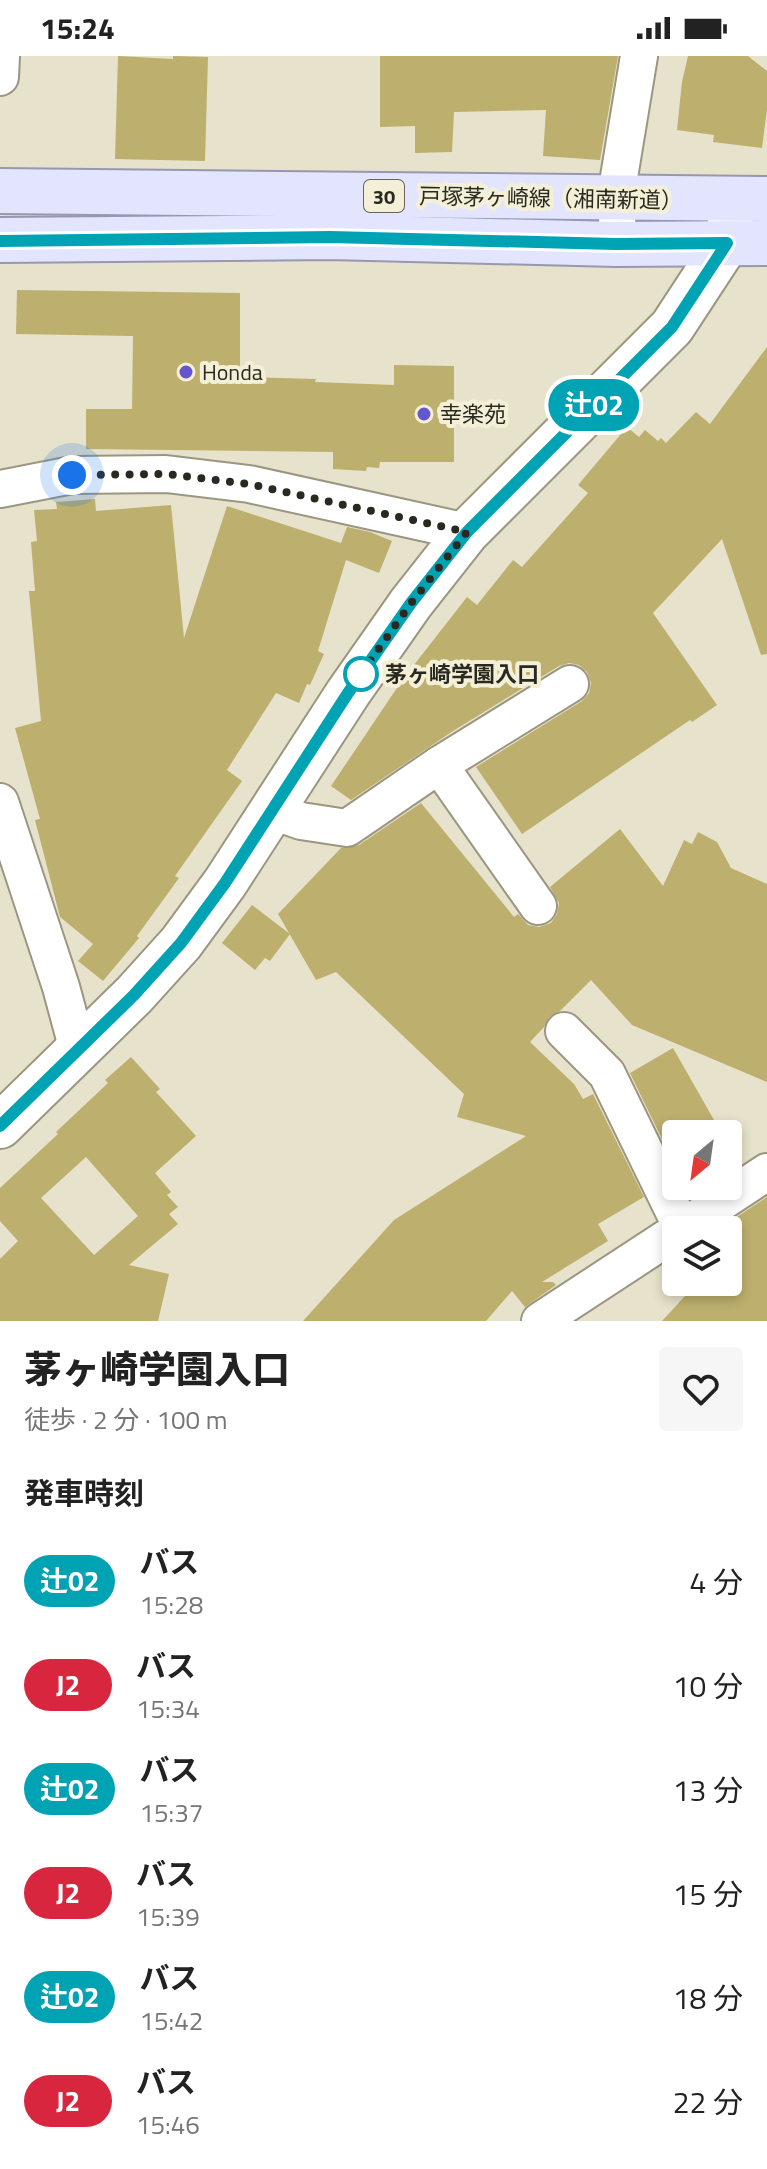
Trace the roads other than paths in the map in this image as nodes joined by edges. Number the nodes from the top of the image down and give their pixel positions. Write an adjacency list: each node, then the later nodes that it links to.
1 (1, 56): 3 (street)
2 (639, 56): 5 (street)
3 (0, 77)
4 (0, 191): 5 (main road, 戸塚茅ヶ崎線（湘南新道） / 30)
5 (618, 199): 6 (main road, 戸塚茅ヶ崎線（湘南新道） / 30); 9 (street)
6 (750, 200): 8 (street)
7 (0, 240): 9 (main road, 戸塚茅ヶ崎線（湘南新道） / 30)
8 (747, 243): 9 (main road, 戸塚茅ヶ崎線（湘南新道） / 30); 11 (street)
9 (616, 244)
10 (0, 489): 11 (street)
11 (467, 532): 15 (street)
12 (570, 684): 13 (street)
13 (439, 765): 15 (street); 16 (street)
14 (0, 802): 18 (street)
15 (273, 811): 18 (street)
16 (538, 906)
17 (564, 1031): 21 (street)
18 (78, 1050): 19 (street)
19 (0, 1126)
20 (767, 1172): 22 (street)
21 (673, 1216)
22 (700, 1216)
23 (662, 1241): 24 (street)
24 (540, 1321)

